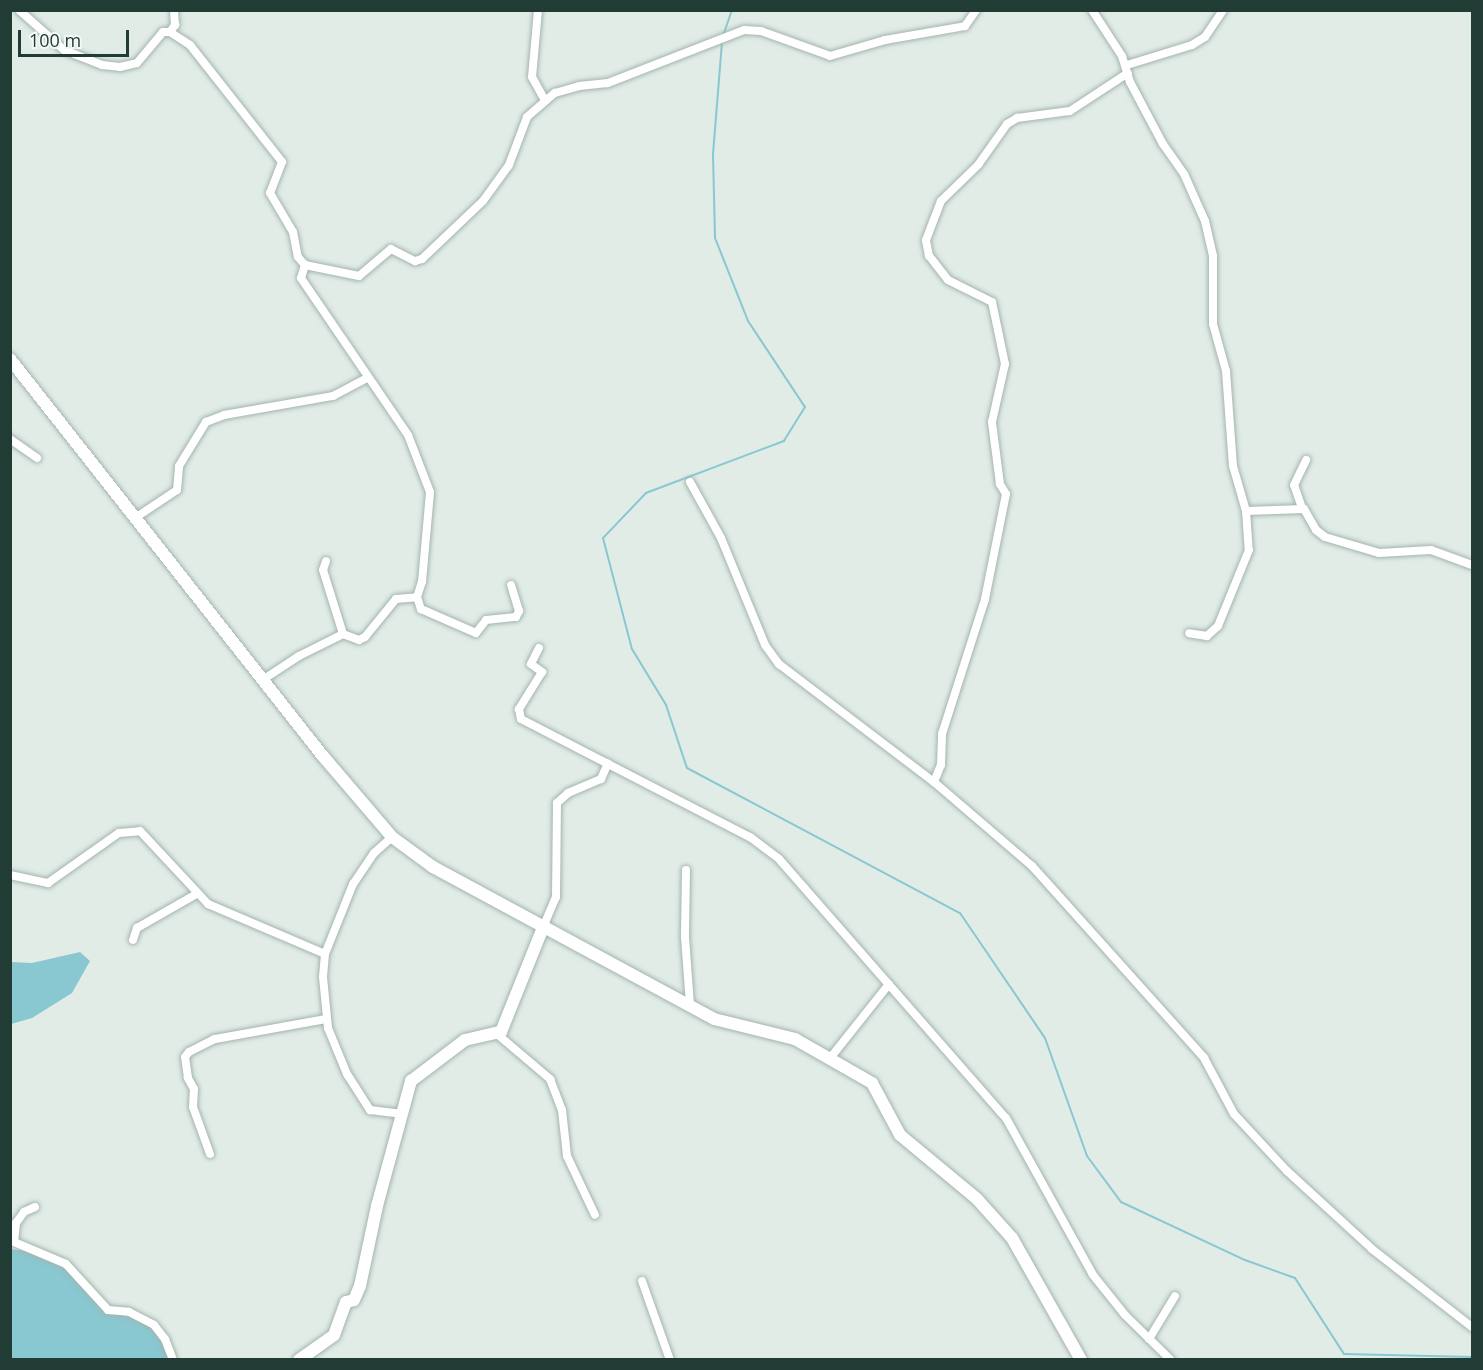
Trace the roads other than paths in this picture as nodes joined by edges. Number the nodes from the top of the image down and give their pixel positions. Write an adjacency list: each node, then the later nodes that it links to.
1 (19, 10): 7 (street)
2 (174, 10): 7 (street)
3 (538, 10): 9 (street)
4 (976, 10): 9 (street)
5 (1092, 10): 8 (street)
6 (1223, 10): 8 (street)
7 (170, 32): 10 (street)
8 (1127, 69): 18 (street); 29 (street)
9 (544, 99): 10 (street)
10 (305, 265): 12 (street)
11 (10, 359): 19 (street)
12 (367, 378): 19 (street); 23 (street)
13 (10, 440): 14 (street)
14 (37, 458)
15 (1306, 460): 17 (street)
16 (690, 482): 29 (street)
17 (1302, 508): 18 (street); 21 (street)
18 (1246, 511): 24 (street)
19 (135, 518): 27 (street)
20 (326, 561): 25 (street)
21 (1473, 565)
22 (511, 585): 23 (street)
23 (417, 597): 25 (street)
24 (1189, 633)
25 (342, 634): 27 (street)
26 (538, 648): 28 (street)
27 (264, 679): 30 (street)
28 (608, 763): 34 (street); 37 (street)
29 (934, 782): 48 (street)
30 (392, 837): 34 (street); 36 (street)
31 (686, 870): 38 (street)
32 (10, 875): 33 (street)
33 (198, 893): 35 (street); 36 (street)
34 (544, 925): 38 (street); 40 (street)
35 (132, 940)
36 (325, 954): 39 (street)
37 (889, 984): 41 (street); 49 (street)
38 (690, 1005): 41 (street)
39 (326, 1019): 42 (street); 43 (street)
40 (497, 1034): 42 (street); 45 (street)
41 (831, 1057): 53 (street)
42 (401, 1114): 51 (street)
43 (210, 1154)
44 (35, 1207): 50 (street)
45 (595, 1215)
46 (642, 1281): 52 (street)
47 (1175, 1296): 49 (street)
48 (1473, 1327)
49 (1149, 1339): 54 (street)
50 (173, 1359)
51 (299, 1359)
52 (670, 1359)
53 (1081, 1359)
54 (1171, 1359)

